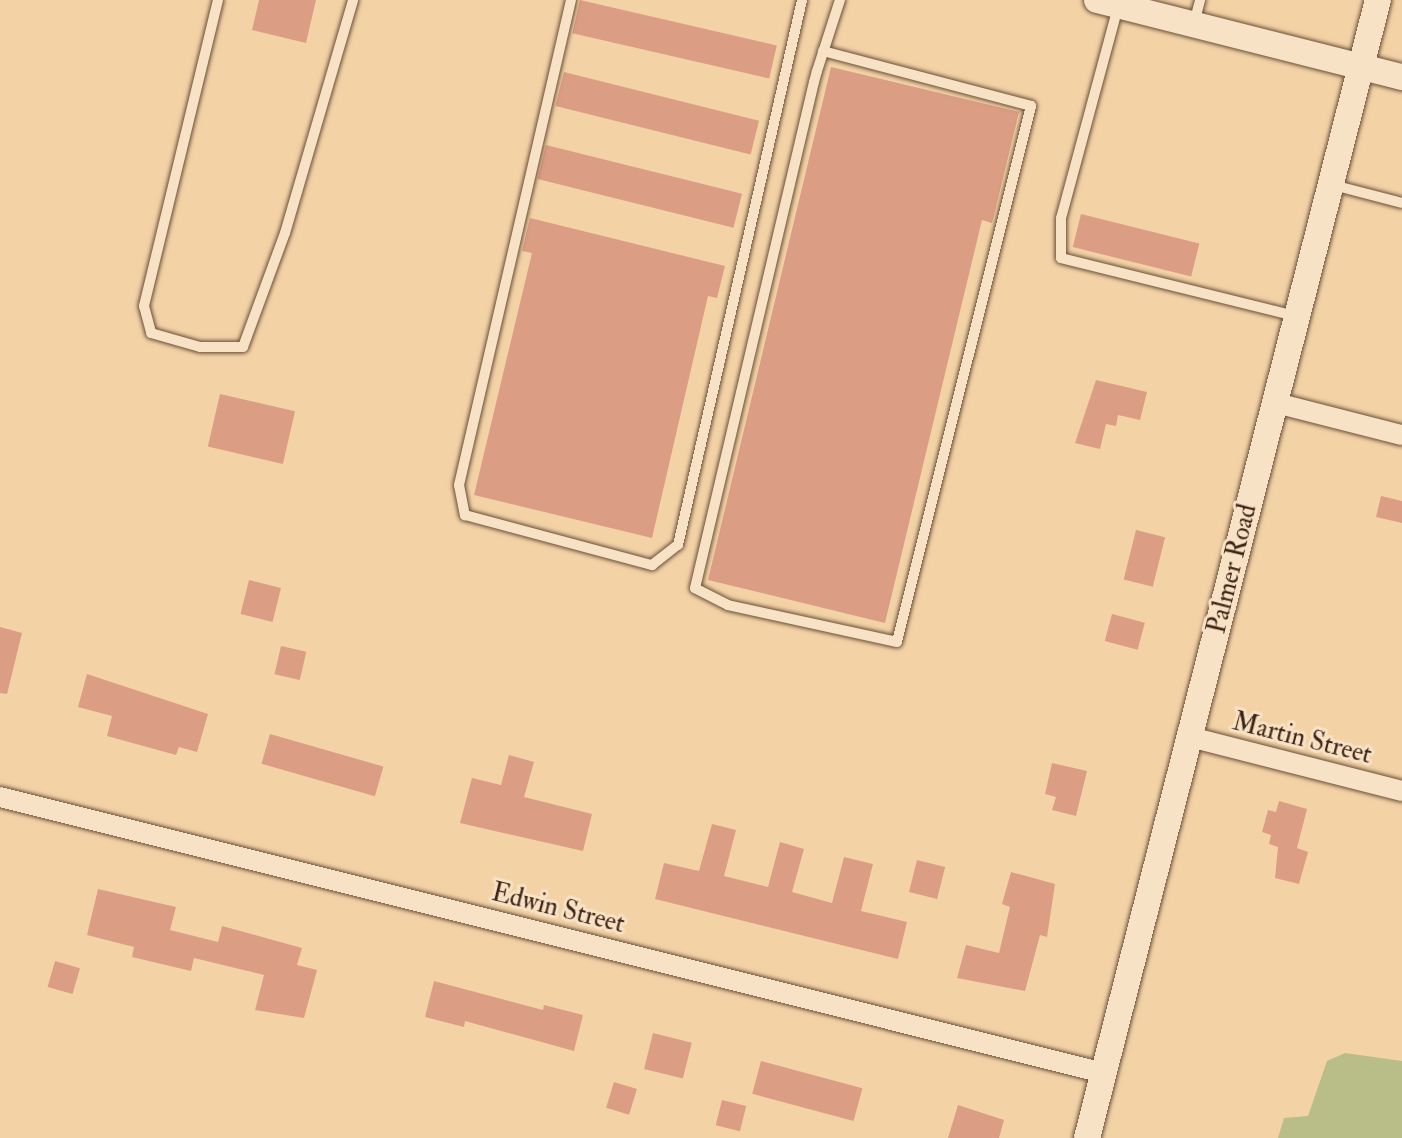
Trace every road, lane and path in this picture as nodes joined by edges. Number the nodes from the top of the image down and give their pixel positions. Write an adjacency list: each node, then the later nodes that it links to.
1 (218, 0): 2 (lane)
2 (353, 0)
3 (571, 0): 4 (lane)
4 (802, 0)
5 (840, 0): 9 (lane)
6 (1378, 0): 10 (street, Palmer Road)
7 (1108, 3): 8 (street); 14 (lane)
8 (1197, 12): 10 (street)
9 (823, 51): 9 (lane)
10 (1361, 67): 11 (street); 12 (street, Palmer Road)
11 (1402, 77)
12 (1331, 185): 13 (lane); 14 (street, Palmer Road)
13 (1402, 203)
14 (1299, 316): 15 (street, Palmer Road)
15 (1276, 403): 16 (street); 17 (street, Palmer Road)
16 (1402, 435)
17 (1190, 737): 18 (street, Martin Street); 20 (street, Palmer Road)
18 (1402, 791)
19 (0, 797): 20 (street, Edwin Street)
20 (1104, 1073): 21 (street, Palmer Road)
21 (1087, 1138)

